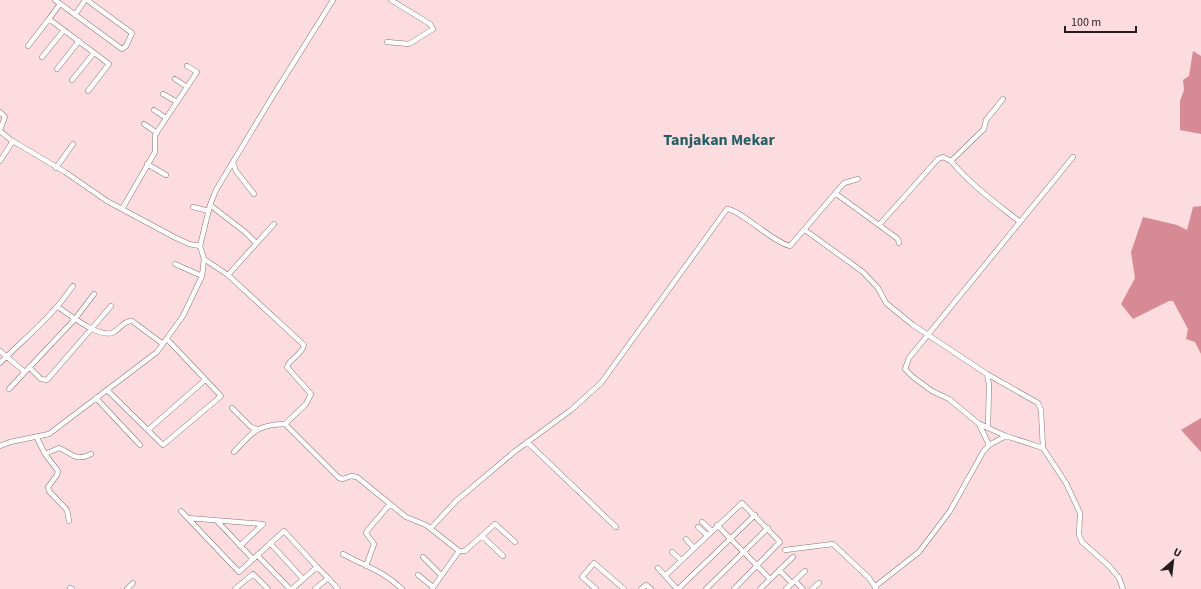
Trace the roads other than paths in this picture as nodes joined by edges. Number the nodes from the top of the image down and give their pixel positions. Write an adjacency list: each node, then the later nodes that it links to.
1 (55, 0): 5 (street)
2 (86, 0): 6 (street); 6 (street)
3 (333, 0): 34 (street)
4 (390, 0): 10 (street)
5 (60, 4): 6 (street); 7 (street)
6 (75, 15)
7 (49, 20): 8 (street); 11 (street)
8 (64, 30): 9 (street); 13 (street)
9 (79, 42): 12 (street); 15 (street)
10 (387, 42)
11 (28, 46)
12 (94, 53): 17 (street); 19 (street)
13 (42, 57)
14 (187, 66): 18 (street)
15 (57, 69)
16 (175, 79): 18 (street)
17 (72, 80)
18 (187, 87): 22 (street)
19 (88, 91)
20 (163, 94): 22 (street)
21 (1003, 99): 32 (street)
22 (177, 102): 25 (street)
23 (154, 110): 25 (street)
24 (0, 112): 27 (street)
25 (166, 118): 28 (street)
26 (144, 124): 28 (street)
27 (0, 130): 29 (street)
28 (157, 133): 35 (street)
29 (13, 141): 33 (street); 36 (street)
30 (73, 144): 36 (street)
31 (1073, 157): 45 (street)
32 (951, 161): 45 (street); 47 (street)
33 (0, 162)
34 (233, 162): 40 (street); 41 (street)
35 (147, 164): 37 (street); 43 (street)
36 (56, 168): 43 (street)
37 (166, 175)
38 (858, 179): 39 (street)
39 (835, 193): 47 (street); 48 (street)
40 (254, 194)
41 (210, 205): 44 (street); 49 (street)
42 (193, 207): 44 (street)
43 (122, 209): 51 (street)
44 (208, 211): 51 (street)
45 (1020, 222): 62 (street)
46 (274, 224): 49 (street)
47 (879, 225): 50 (street)
48 (805, 230): 62 (street); 83 (street)
49 (256, 243): 54 (street)
50 (899, 243)
51 (200, 246): 52 (street)
52 (204, 259): 54 (street); 55 (street)
53 (175, 264): 55 (street)
54 (228, 275): 77 (street)
55 (202, 276): 63 (street)
56 (73, 286): 59 (street)
57 (94, 294): 60 (street)
58 (111, 306): 61 (street)
59 (58, 307): 60 (street); 66 (street)
60 (75, 319): 61 (street); 68 (street)
61 (93, 329): 64 (street); 68 (street)
62 (929, 334): 70 (street); 76 (street)
63 (167, 339): 64 (street); 71 (street)
64 (163, 344): 73 (street)
65 (0, 351): 66 (street)
66 (7, 356): 67 (street); 69 (street)
67 (0, 363)
68 (29, 367): 69 (street)
69 (25, 372): 72 (street)
70 (987, 374): 78 (street); 87 (street)
71 (205, 380): 80 (street); 80 (street)
72 (8, 389)
73 (107, 390): 74 (street); 80 (street)
74 (96, 398): 82 (street); 84 (street)
75 (232, 408): 79 (street)
76 (978, 423): 78 (street); 85 (street)
77 (285, 424): 79 (street); 91 (street)
78 (988, 428): 81 (street)
79 (257, 429): 88 (street)
80 (148, 430)
81 (1006, 436): 85 (street); 87 (street)
82 (38, 438): 86 (street); 89 (street)
83 (527, 442): 99 (street); 101 (street)
84 (140, 445)
85 (989, 445): 141 (street)
86 (0, 446)
87 (1043, 448): 158 (street)
88 (234, 452)
89 (45, 454): 90 (street); 95 (street)
90 (91, 454)
91 (389, 505): 101 (street); 124 (street)
92 (182, 511): 94 (street)
93 (755, 515): 98 (street); 102 (street); 106 (street)
94 (188, 518): 96 (street); 123 (street)
95 (69, 521)
96 (217, 521): 110 (street); 110 (street)
97 (702, 522): 103 (street)
98 (718, 525): 103 (street); 106 (street)
99 (616, 527)
100 (698, 527): 104 (street)
101 (431, 528): 113 (street)
102 (768, 528): 115 (street); 125 (street)
103 (712, 531): 104 (street)
104 (707, 535): 111 (street)
105 (482, 536): 108 (street); 113 (street); 118 (street)
106 (730, 538): 115 (street); 152 (street)
107 (686, 539): 111 (street)
108 (515, 542)
109 (270, 543): 117 (street); 126 (street); 135 (street)
110 (240, 546): 121 (street)
111 (694, 548): 122 (street)
112 (785, 550): 141 (street)
113 (459, 551): 132 (street)
114 (672, 552): 122 (street)
115 (744, 552): 125 (street); 153 (street)
116 (343, 554): 124 (street)
117 (257, 555): 121 (street); 144 (street)
118 (503, 556)
119 (424, 557): 132 (street)
120 (793, 557): 128 (street)
121 (253, 559): 123 (street)
122 (681, 560): 133 (street)
123 (246, 566): 130 (street)
124 (366, 566): 147 (street)
125 (757, 566): 136 (street); 154 (street)
126 (317, 567): 134 (street); 135 (street)
127 (658, 568): 133 (street)
128 (780, 570): 136 (street); 137 (street)
129 (805, 571): 137 (street)
130 (253, 574): 139 (street); 143 (street)
131 (418, 575): 140 (street)
132 (441, 575): 140 (street)
133 (665, 576): 152 (street)
134 (328, 578): 145 (street); 146 (street)
135 (303, 579): 144 (street)
136 (770, 579): 155 (street)
137 (794, 582): 156 (street); 157 (street)
138 (133, 583): 142 (street)
139 (238, 588)
140 (432, 588)
141 (875, 588)
142 (127, 589)
143 (268, 589)
144 (291, 589)
145 (315, 589)
146 (338, 589)
147 (402, 589)
148 (596, 589): 149 (street)
149 (624, 589)
150 (641, 589): 151 (street)
151 (651, 589)
152 (678, 589)
153 (706, 589)
154 (734, 589)
155 (760, 589)
156 (786, 589)
157 (803, 589)
158 (1123, 589)

